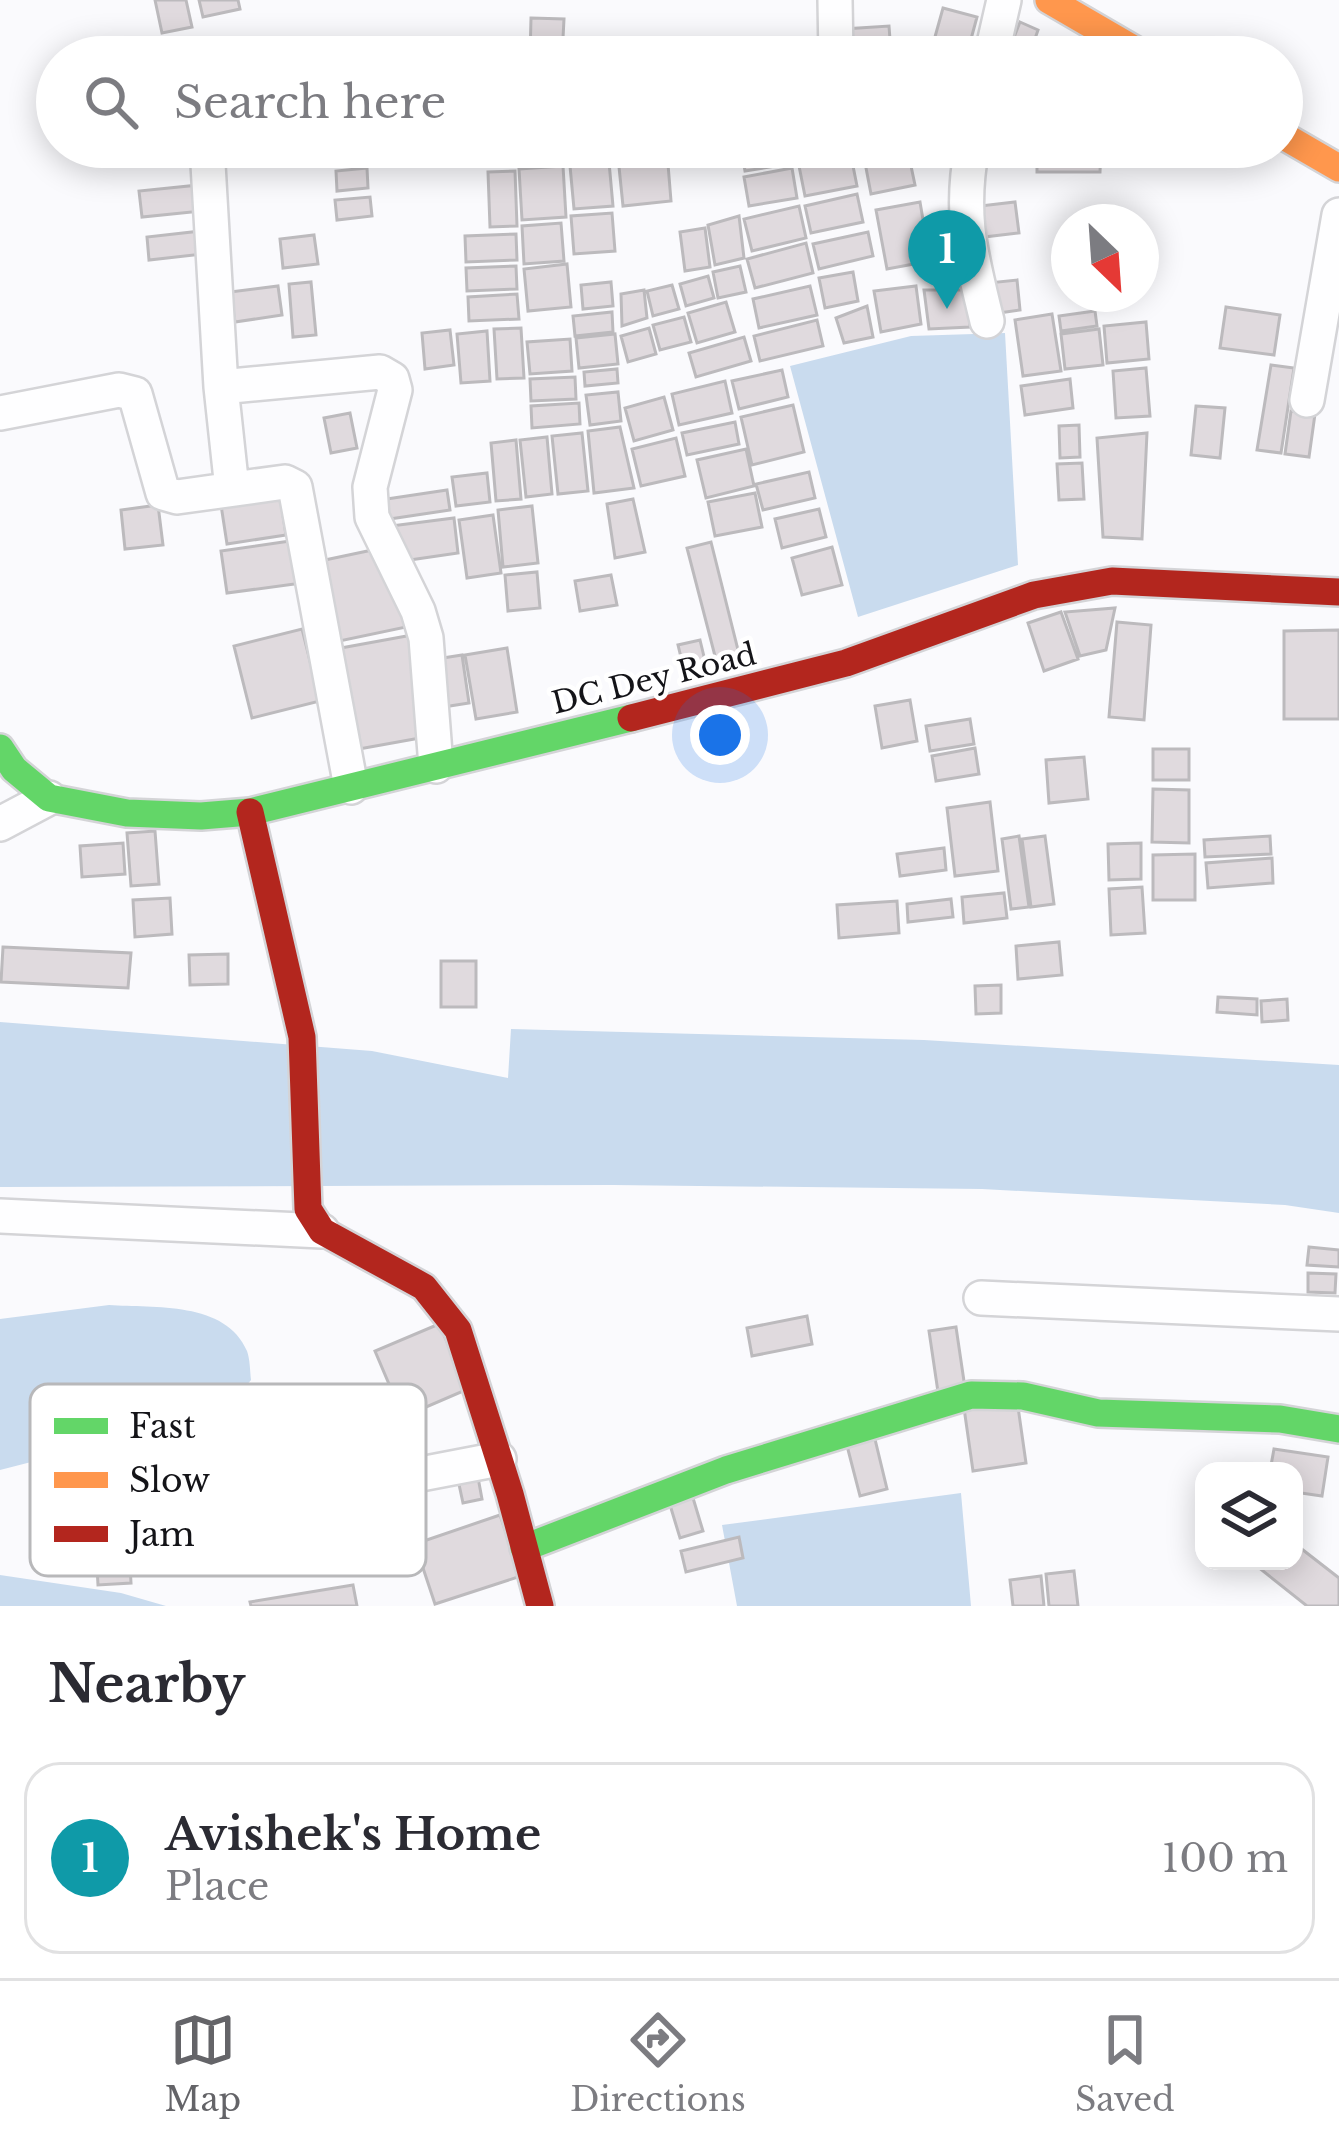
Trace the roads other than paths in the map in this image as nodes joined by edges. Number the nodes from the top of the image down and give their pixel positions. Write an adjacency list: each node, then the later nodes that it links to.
1 (835, 0): 4 (street)
2 (1004, 0): 5 (street)
3 (1049, 0): 6 (street)
4 (836, 36)
5 (996, 36)
6 (1111, 36)
7 (1303, 147): 10 (street)
8 (208, 168): 13 (street)
9 (968, 168): 12 (street)
10 (1339, 168)
11 (1339, 215): 14 (street)
12 (987, 321)
13 (221, 387): 16 (street); 19 (street)
14 (1307, 400)
15 (0, 413): 16 (street)
16 (232, 489): 20 (street)
17 (1339, 592): 19 (street, DC Dey Road)
18 (0, 748): 21 (street)
19 (436, 766): 20 (street, DC Dey Road)
20 (351, 787): 22 (street, DC Dey Road)
21 (49, 798): 22 (street, DC Dey Road); 23 (street)
22 (250, 812): 25 (street)
23 (0, 824)
24 (0, 1216): 25 (street)
25 (315, 1220): 29 (street)
26 (981, 1298): 27 (street)
27 (1339, 1314)
28 (1339, 1429): 31 (street)
29 (500, 1459): 30 (street); 31 (street)
30 (426, 1473)
31 (524, 1548): 32 (street)
32 (539, 1606)

